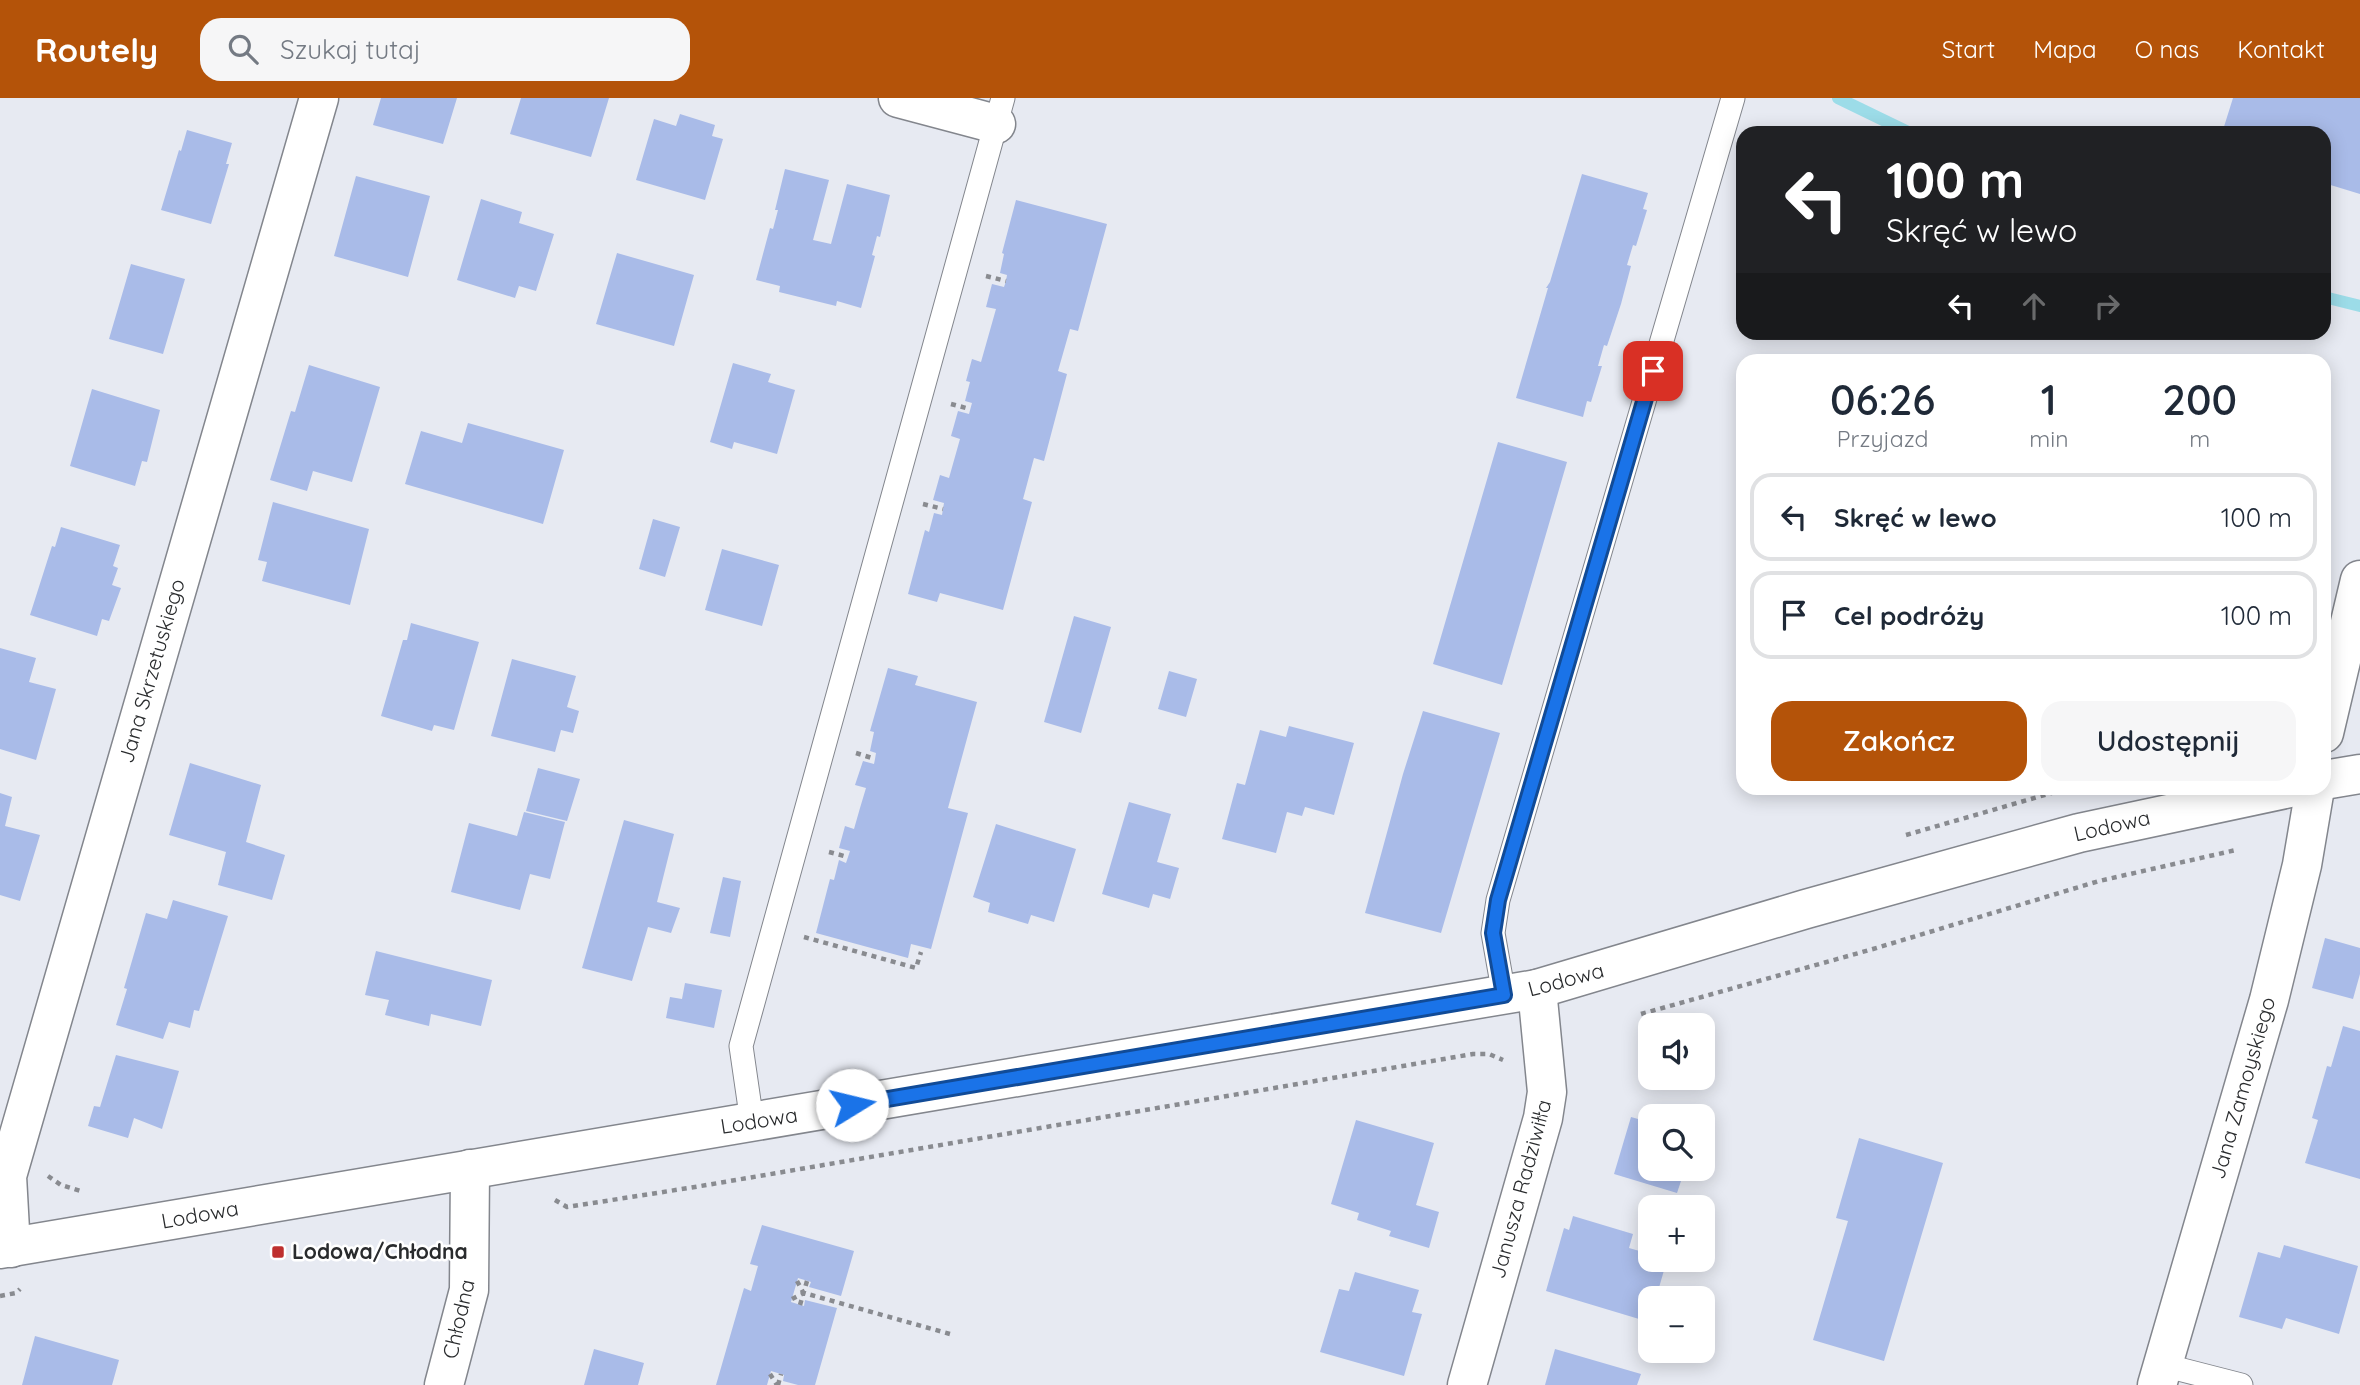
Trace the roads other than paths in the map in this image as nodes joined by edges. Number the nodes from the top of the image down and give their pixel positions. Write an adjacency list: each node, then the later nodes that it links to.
1 (318, 98): 14 (street, Jana Skrzetuskiego)
2 (898, 98): 4 (street)
3 (1733, 98): 11 (lane)
4 (1000, 111): 12 (lane)
5 (2360, 580): 6 (street)
6 (2331, 703)
7 (2360, 774): 8 (street)
8 (2331, 779)
9 (2257, 795): 11 (street, Lodowa)
10 (2314, 795): 15 (street, Jana Zamoyskiego)
11 (1520, 992): 12 (street, Lodowa); 17 (street, Janusza Radziwiłła)
12 (752, 1122): 13 (street, Lodowa)
13 (470, 1168): 14 (street, Lodowa); 16 (street, Chłodna)
14 (6, 1249)
15 (2160, 1375): 18 (lane)
16 (444, 1385)
17 (1467, 1385)
18 (2241, 1385)

